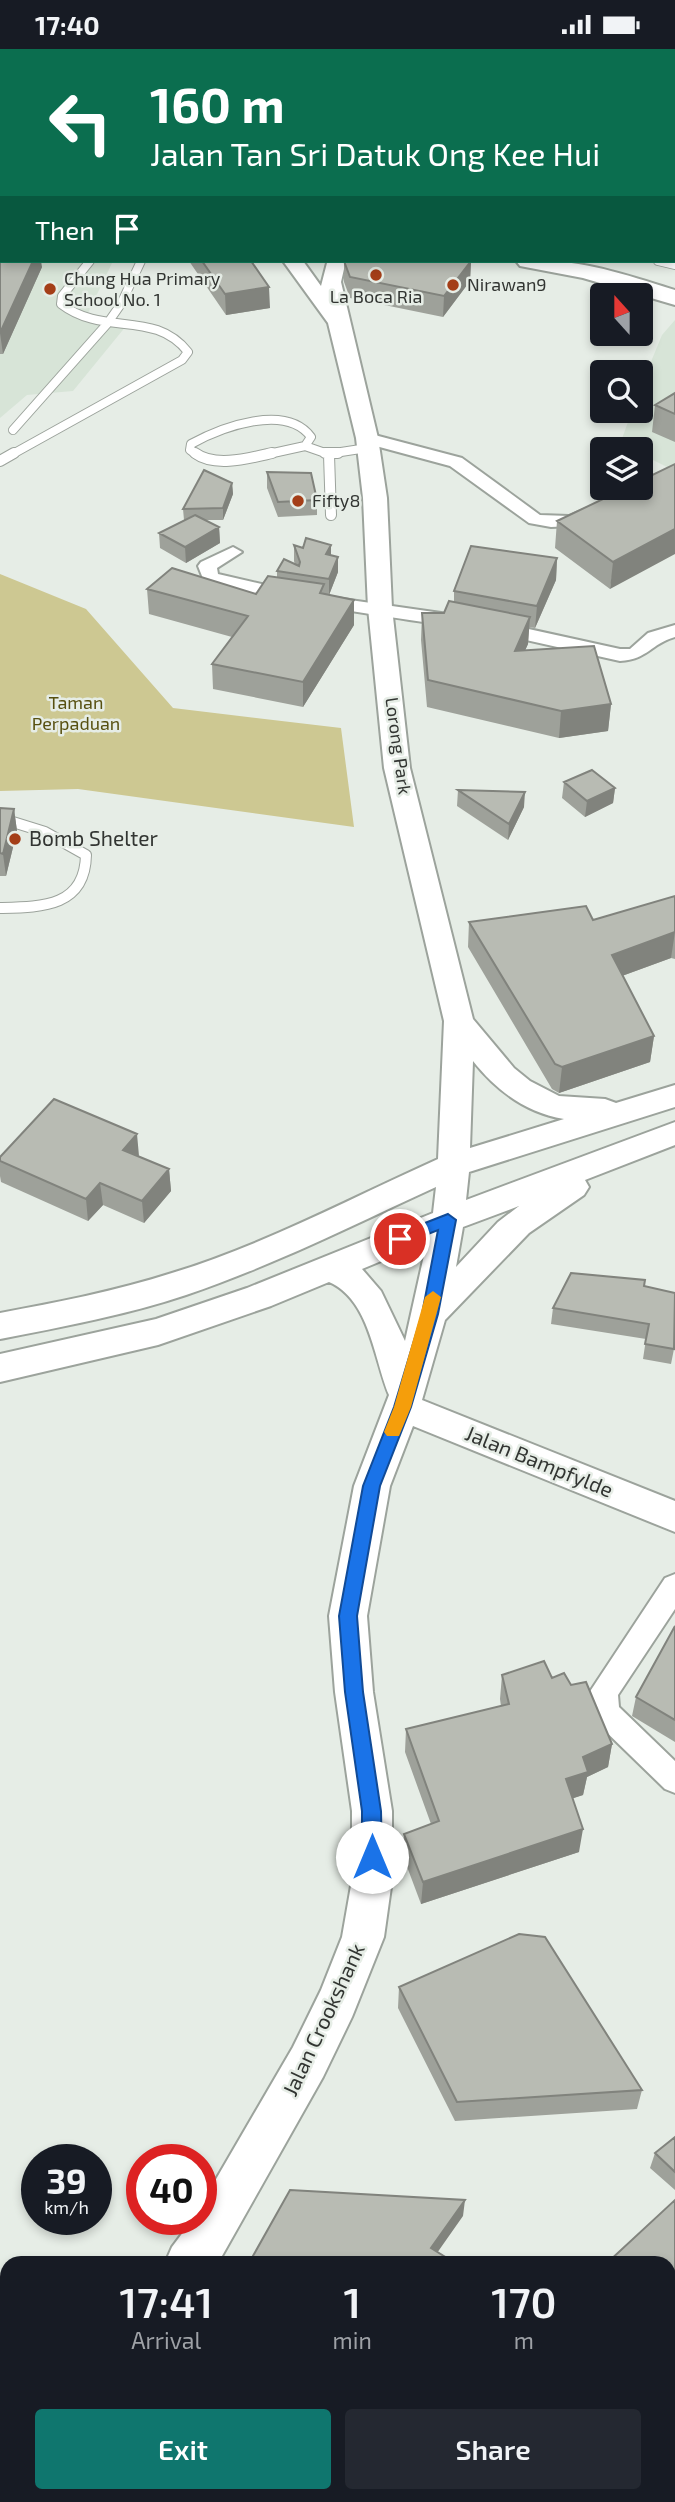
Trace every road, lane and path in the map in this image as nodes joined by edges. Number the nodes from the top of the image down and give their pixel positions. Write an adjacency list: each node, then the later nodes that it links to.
1 (88, 263): 9 (lane)
2 (140, 263): 9 (lane)
3 (294, 263): 10 (street)
4 (339, 263): 10 (street)
5 (540, 263): 8 (main road)
6 (603, 263): 7 (main road)
7 (675, 283)
8 (675, 298)
9 (107, 324): 11 (lane); 15 (lane)
10 (339, 326): 12 (street, Lorong Park)
11 (13, 430)
12 (367, 443): 14 (lane); 16 (street); 19 (street, Lorong Park)
13 (305, 446): 13 (lane); 14 (lane)
14 (328, 456): 17 (lane)
15 (0, 461)
16 (607, 505)
17 (331, 515)
18 (233, 552): 19 (street)
19 (380, 608): 20 (street); 23 (street, Lorong Park)
20 (675, 631)
21 (0, 818): 22 (lane)
22 (0, 908)
23 (459, 1021): 25 (street); 27 (street, Lorong Park)
24 (675, 1096): 25 (street)
25 (640, 1107): 27 (street)
26 (675, 1134): 28 (street); 30 (street)
27 (454, 1165): 28 (street, Lorong Park); 31 (street)
28 (448, 1220): 29 (street); 30 (street, Jalan Crookshank)
29 (327, 1268): 32 (street); 33 (street)
30 (430, 1314): 33 (street, Jalan Crookshank)
31 (0, 1327)
32 (0, 1368)
33 (404, 1400): 34 (street, Jalan Bampfylde); 37 (street, Jalan Crookshank)
34 (675, 1517)
35 (675, 1586): 36 (street)
36 (675, 1780)
37 (194, 2256)

